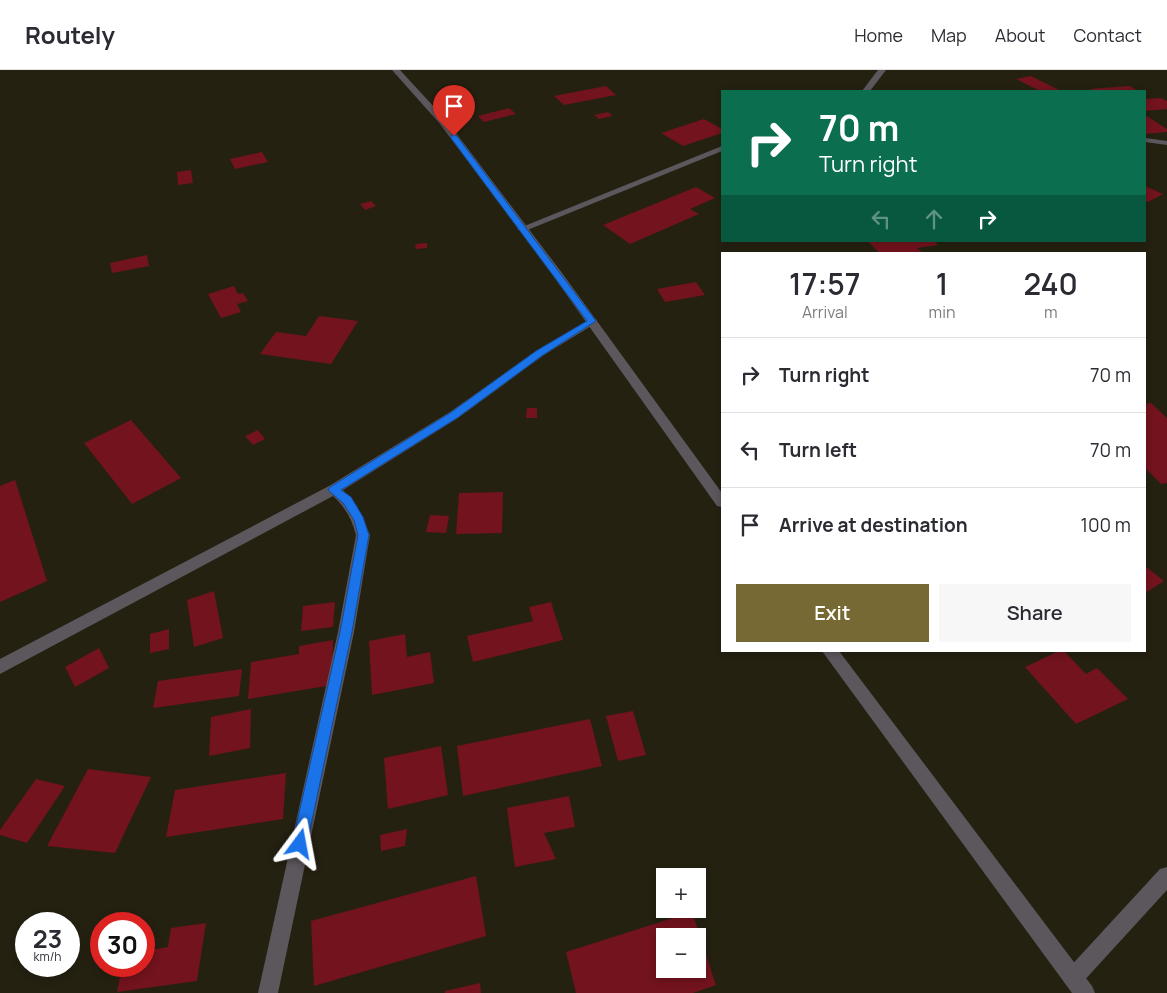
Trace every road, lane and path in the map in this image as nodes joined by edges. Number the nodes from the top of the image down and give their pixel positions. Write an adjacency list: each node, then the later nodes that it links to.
1 (396, 70): 7 (street)
2 (882, 70): 3 (street)
3 (867, 90)
4 (1146, 140): 5 (street)
5 (1167, 143)
6 (721, 148): 7 (street)
7 (522, 229): 8 (street)
8 (592, 321): 9 (street); 10 (street)
9 (334, 490): 12 (street); 15 (street)
10 (721, 501)
11 (831, 652): 14 (street)
12 (0, 667)
13 (1167, 876): 14 (street)
14 (1079, 985)
15 (268, 993)

